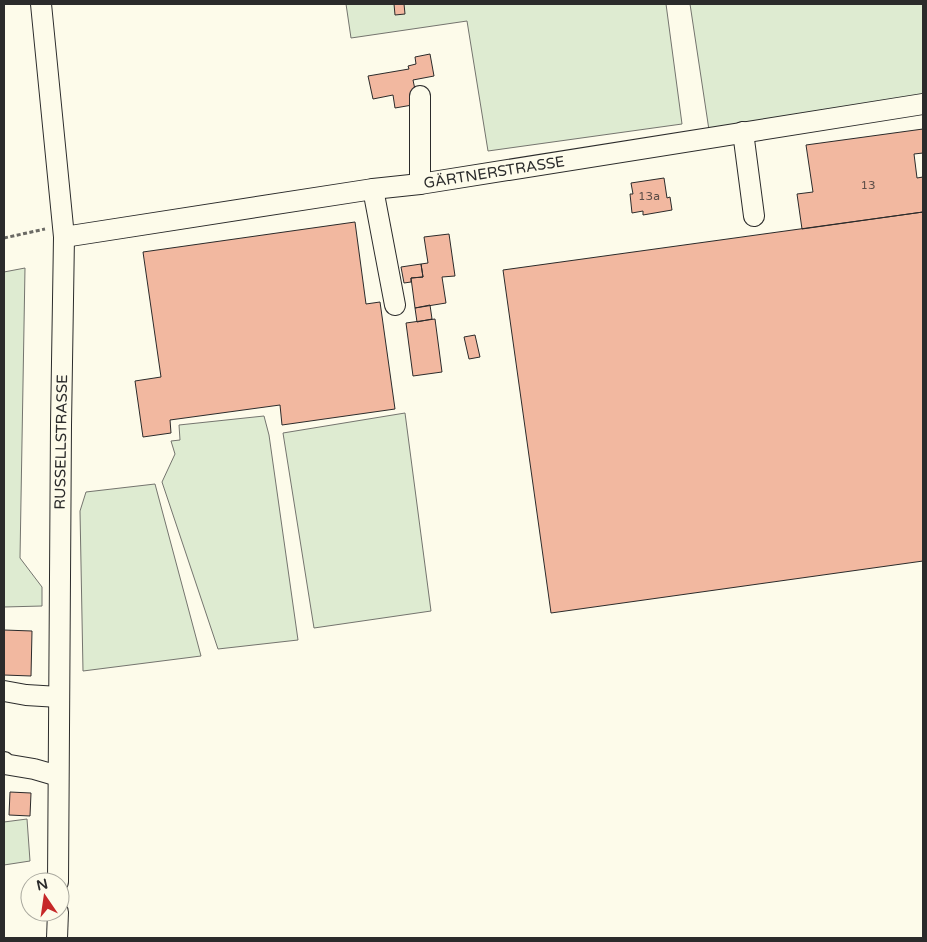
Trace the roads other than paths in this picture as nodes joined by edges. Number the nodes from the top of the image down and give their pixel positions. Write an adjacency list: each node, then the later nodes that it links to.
1 (41, 4): 8 (street, RUSSELLSTRASSE)
2 (420, 96): 5 (street)
3 (923, 104): 4 (street, GÄRTNERSTRASSE)
4 (743, 132): 5 (street, GÄRTNERSTRASSE); 7 (street)
5 (420, 184): 6 (street, GÄRTNERSTRASSE)
6 (373, 189): 8 (street, GÄRTNERSTRASSE); 9 (street)
7 (754, 216)
8 (64, 231): 11 (street, RUSSELLSTRASSE)
9 (395, 305)
10 (4, 691): 11 (street)
11 (59, 697): 13 (street, RUSSELLSTRASSE)
12 (4, 762): 13 (street)
13 (58, 776): 14 (street, RUSSELLSTRASSE)
14 (58, 872)
15 (58, 922): 16 (street)
16 (57, 938)

